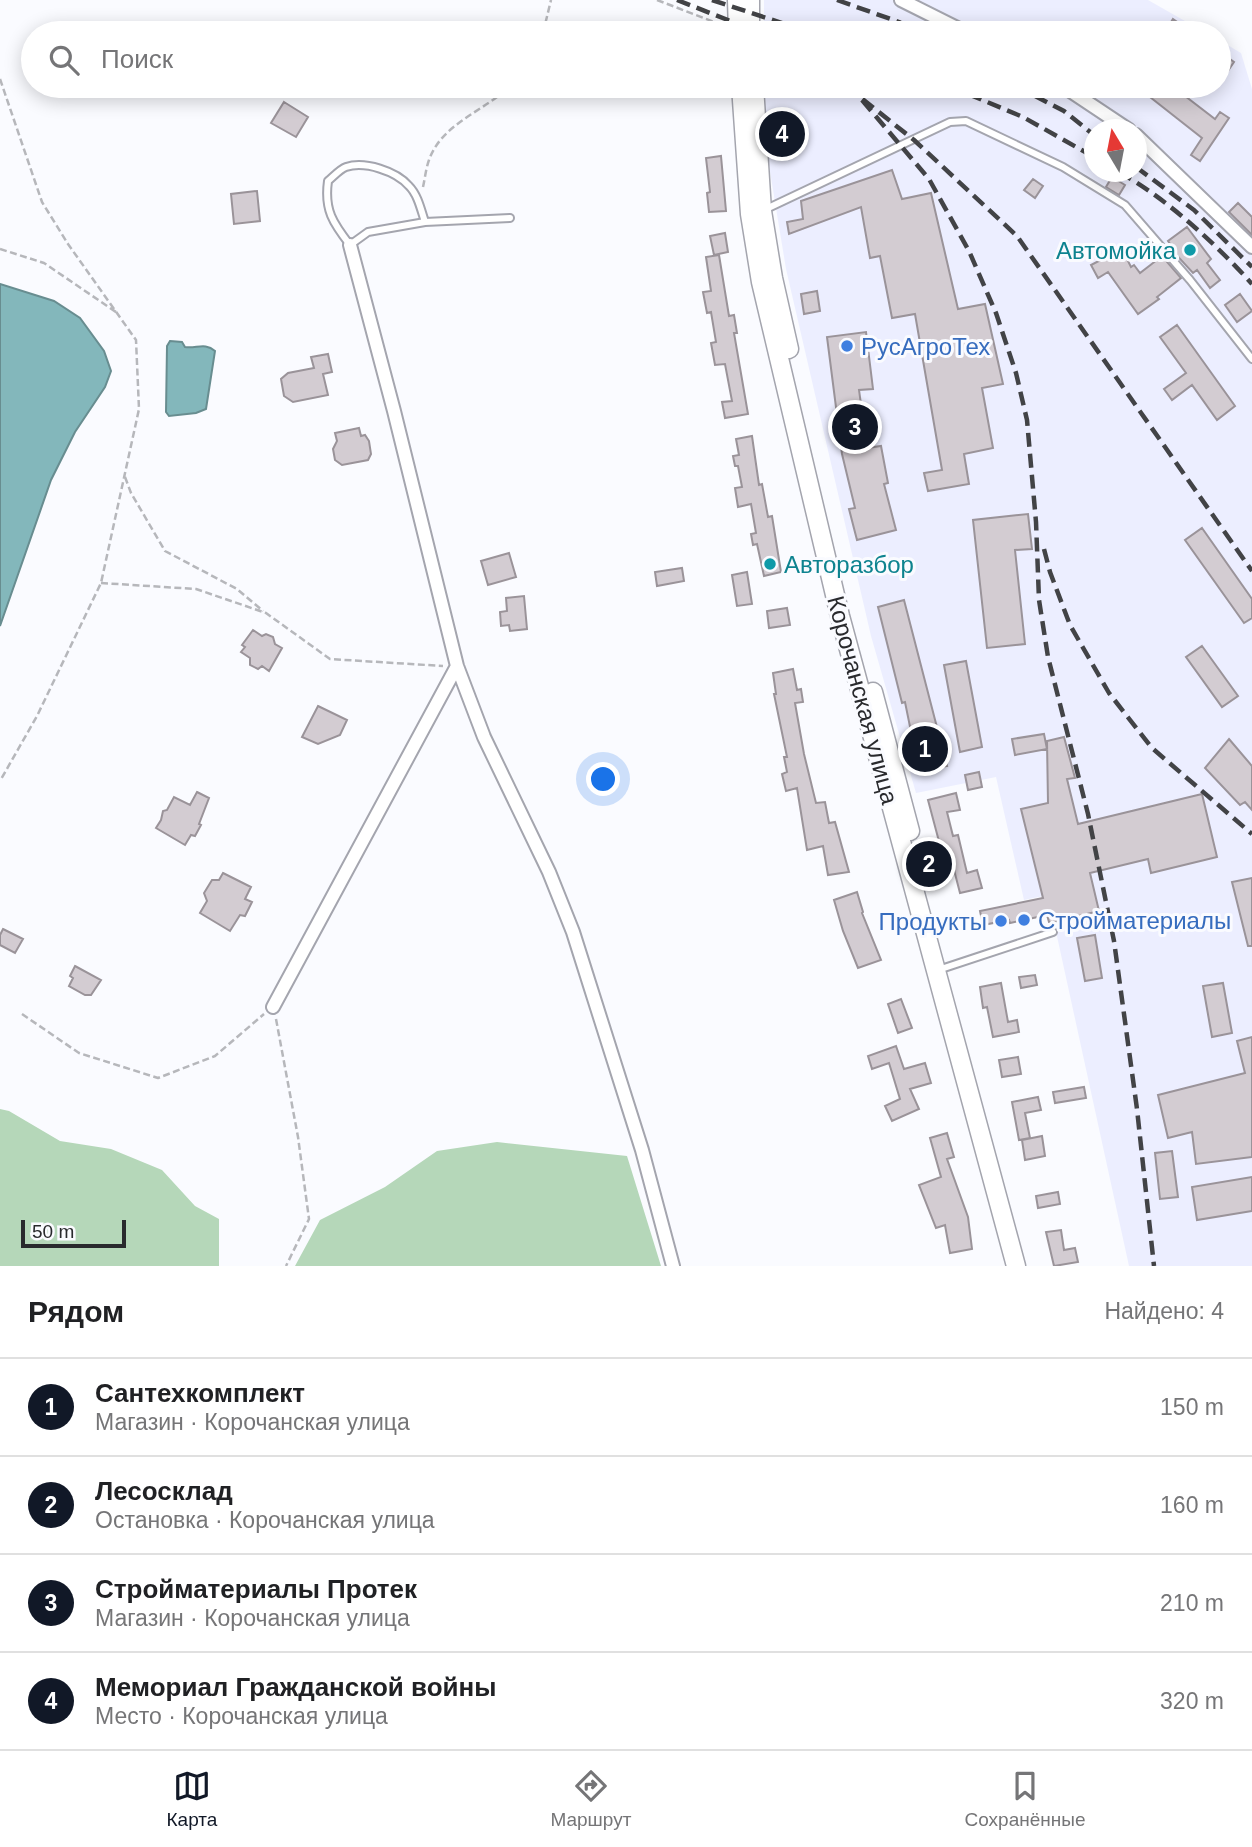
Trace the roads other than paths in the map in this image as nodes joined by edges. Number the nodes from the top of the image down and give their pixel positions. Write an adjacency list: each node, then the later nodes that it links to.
1 (737, 0): 4 (main road)
2 (750, 0): 5 (main road)
3 (901, 0): 6 (street)
4 (734, 21)
5 (750, 21)
6 (943, 21)
7 (742, 98): 20 (main road, Корочанская улица)
8 (755, 98): 12 (main road, Корочанская улица)
9 (1081, 98): 10 (street)
10 (1112, 119)
11 (1147, 146): 16 (street)
12 (762, 211): 17 (lane); 20 (main road, Корочанская улица)
13 (510, 218): 14 (lane)
14 (425, 222): 15 (lane); 15 (lane)
15 (350, 246): 18 (street)
16 (1252, 247)
17 (1252, 359)
18 (457, 666): 21 (street); 22 (street)
19 (1053, 932): 20 (lane)
20 (942, 969): 23 (main road, Корочанская улица); 24 (main road, Корочанская улица)
21 (273, 1007)
22 (673, 1266)
23 (1016, 1266)
24 (1027, 1266)

